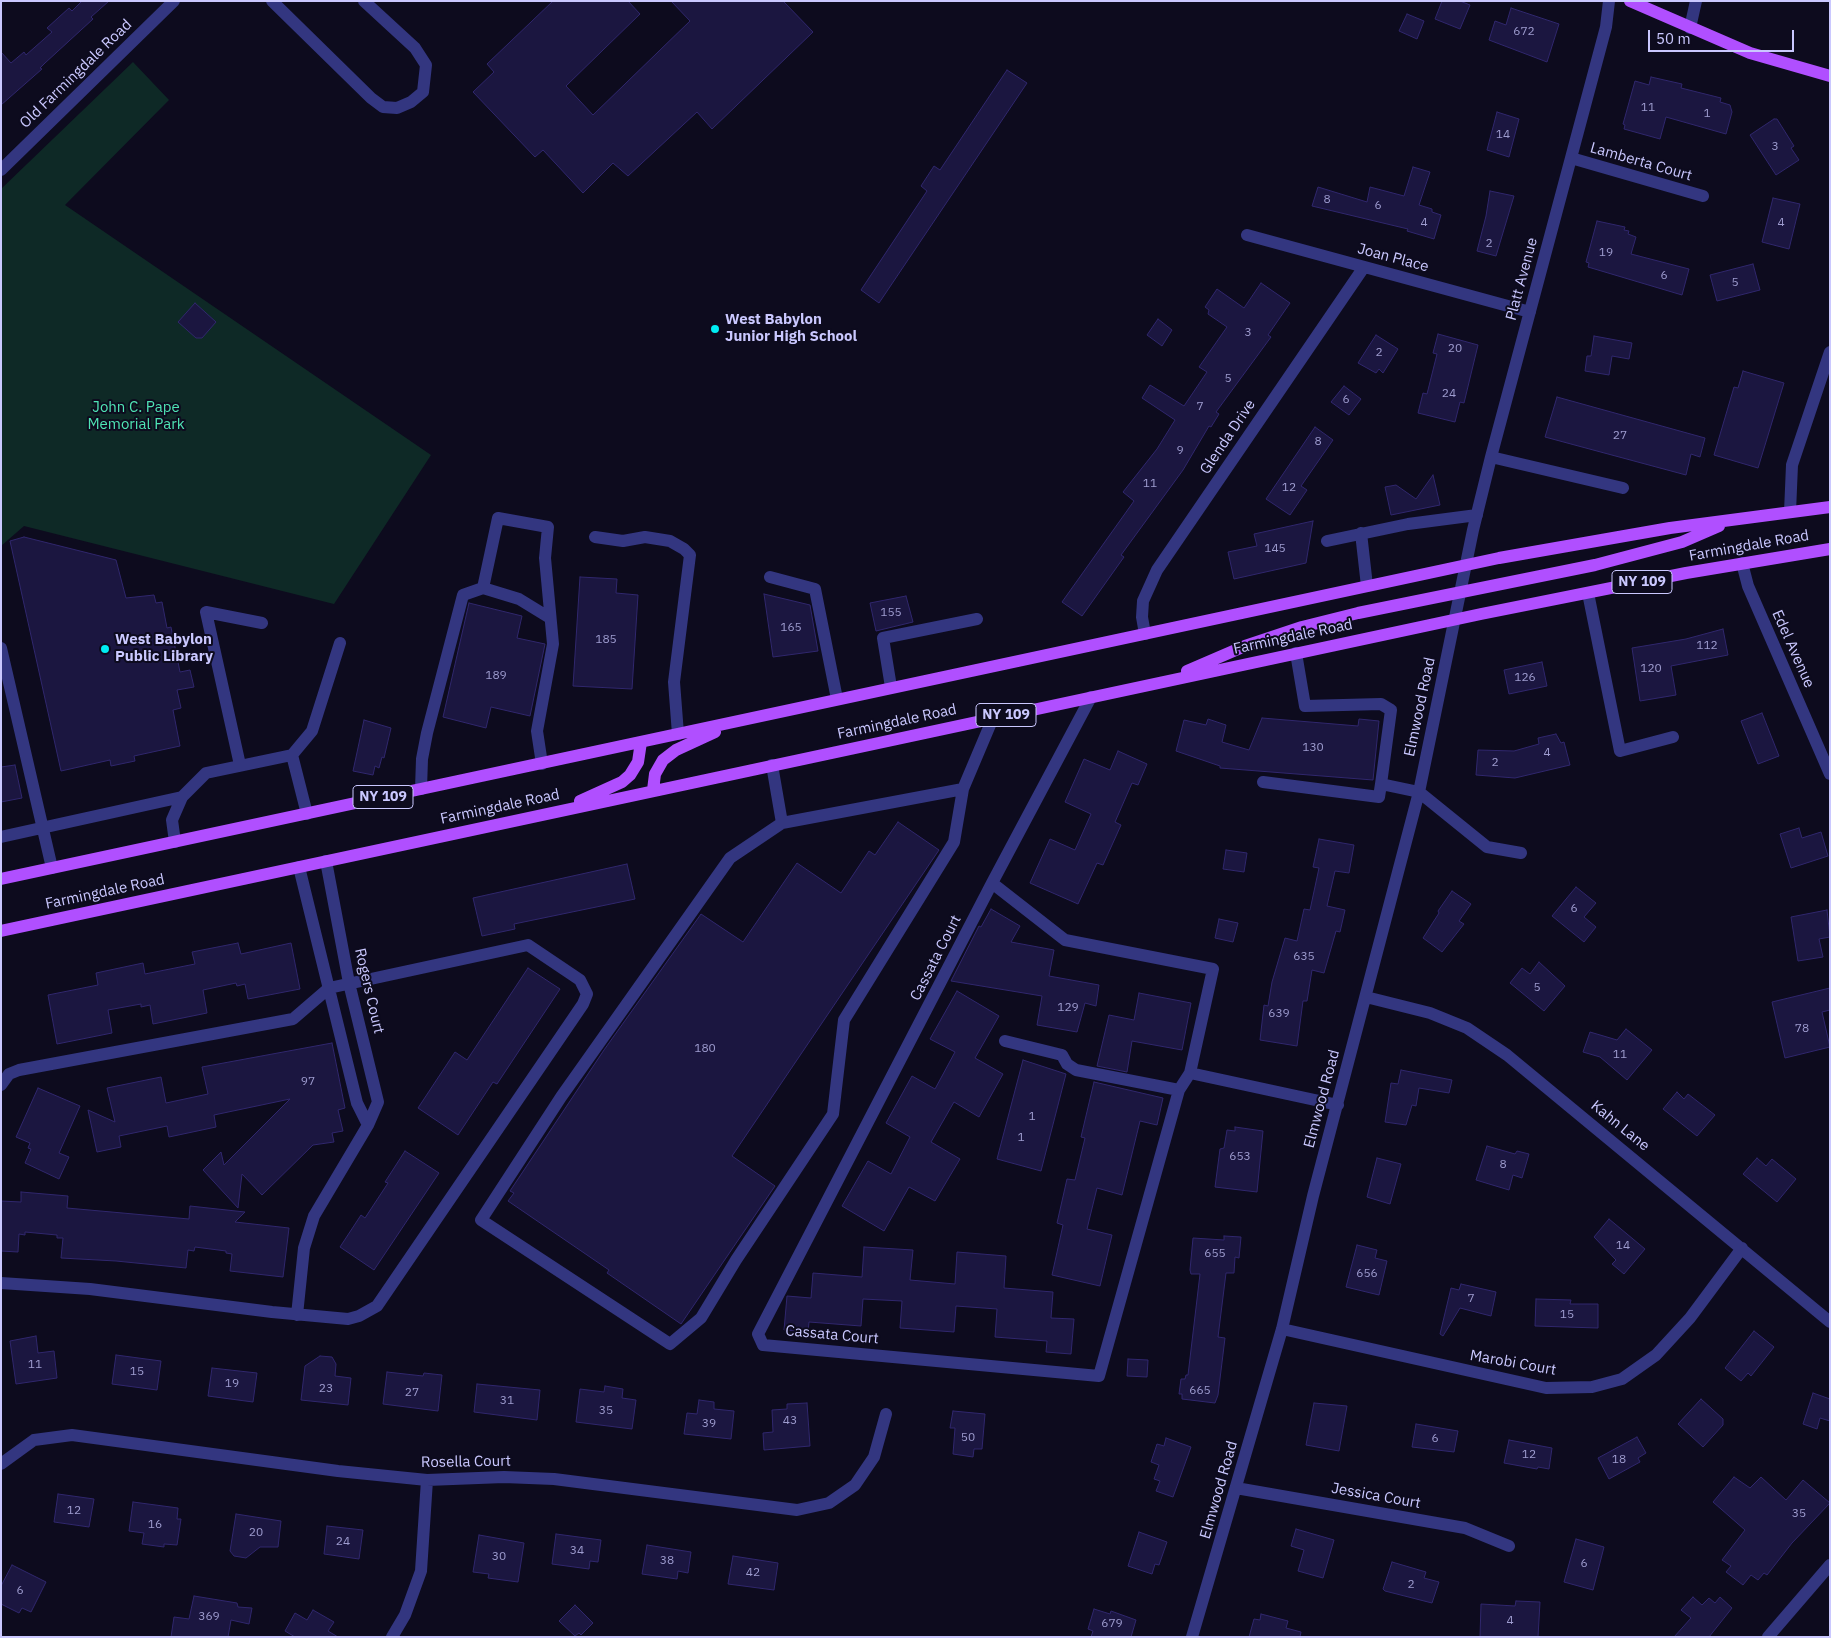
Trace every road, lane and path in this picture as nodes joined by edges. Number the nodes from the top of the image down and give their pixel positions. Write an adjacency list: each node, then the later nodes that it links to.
1 (174, 1): 10 (street, Old Farmingdale Road)
2 (272, 1): 3 (street)
3 (364, 1)
4 (1609, 1): 9 (street, Platt Avenue)
5 (1630, 1): 7 (main road)
6 (1696, 1): 7 (street)
7 (1690, 28): 8 (main road)
8 (1830, 76)
9 (1571, 158): 11 (street, Lamberta Court); 14 (street, Platt Avenue)
10 (1, 170)
11 (1703, 196)
12 (1247, 235): 13 (street, Joan Place)
13 (1364, 267): 14 (street, Joan Place); 37 (street, Glenda Drive)
14 (1530, 312): 16 (street, Platt Avenue)
15 (1830, 352): 19 (street)
16 (1491, 457): 17 (street); 20 (street, Platt Avenue)
17 (1623, 488)
18 (1830, 506): 19 (main road, Farmingdale Road / NY 109)
19 (1790, 512): 21 (main road, Farmingdale Road / NY 109)
20 (1477, 514): 22 (street); 27 (street, Platt Avenue)
21 (1737, 518): 27 (main road, Farmingdale Road / NY 109); 32 (main road)
22 (1361, 533): 24 (street); 29 (street)
23 (595, 537): 47 (street)
24 (1327, 540)
25 (1830, 548): 26 (main road, Farmingdale Road / NY 109)
26 (1742, 563): 31 (main road, Farmingdale Road / NY 109); 54 (street, Edel Avenue)
27 (1466, 565): 29 (main road, Farmingdale Road / NY 109); 32 (street, Elmwood Road)
28 (770, 577): 44 (street)
29 (1367, 586): 37 (main road, Farmingdale Road / NY 109)
30 (483, 588): 33 (street); 33 (street); 57 (street)
31 (1588, 593): 35 (main road, Farmingdale Road / NY 109); 48 (street)
32 (1460, 594): 35 (street, Elmwood Road); 41 (main road)
33 (550, 618): 51 (street)
34 (977, 619): 42 (street)
35 (1454, 619): 40 (main road, Farmingdale Road / NY 109); 60 (street, Elmwood Road)
36 (262, 622): 53 (street)
37 (1145, 634): 42 (main road, Farmingdale Road / NY 109)
38 (340, 643): 50 (street)
39 (1, 648): 65 (street)
40 (1296, 653): 41 (main road, Farmingdale Road / NY 109); 56 (street)
41 (1165, 681): 43 (main road, Farmingdale Road / NY 109)
42 (891, 688): 44 (main road, Farmingdale Road / NY 109)
43 (1091, 697): 45 (main road, Farmingdale Road / NY 109); 73 (street, Cassata Court)
44 (837, 699): 46 (main road, Farmingdale Road / NY 109)
45 (993, 718): 52 (main road, Farmingdale Road / NY 109); 58 (street)
46 (735, 722): 47 (main road, Farmingdale Road / NY 109); 59 (main road)
47 (678, 734): 49 (main road, Farmingdale Road / NY 109)
48 (1673, 737)
49 (641, 742): 51 (main road, Farmingdale Road / NY 109); 62 (main road)
50 (292, 755): 53 (street); 63 (street)
51 (542, 764): 57 (main road, Farmingdale Road / NY 109)
52 (772, 765): 59 (main road, Farmingdale Road / NY 109); 64 (street)
53 (240, 766): 61 (street)
54 (1830, 774)
55 (1264, 782): 56 (street)
56 (1381, 784): 60 (street)
57 (421, 789): 63 (main road, Farmingdale Road / NY 109)
58 (963, 789): 64 (street); 64 (street)
59 (653, 790): 62 (main road, Farmingdale Road / NY 109)
60 (1419, 792): 68 (street); 77 (street, Elmwood Road)
61 (182, 797): 65 (street); 67 (street)
62 (557, 812): 69 (main road, Farmingdale Road / NY 109)
63 (307, 814): 67 (main road, Farmingdale Road / NY 109)
64 (782, 823)
65 (43, 829): 66 (street); 71 (street)
66 (1, 837)
67 (175, 842): 71 (main road, Farmingdale Road / NY 109)
68 (1521, 854)
69 (326, 861): 70 (main road, Farmingdale Road / NY 109); 75 (street, Rogers Court)
70 (299, 867): 74 (main road, Farmingdale Road / NY 109); 76 (street)
71 (52, 868): 72 (main road, Farmingdale Road / NY 109)
72 (1, 879)
73 (992, 883): 79 (street, Cassata Court); 81 (street, Cassata Court)
74 (1, 930)
75 (349, 983): 76 (street); 83 (street, Rogers Court); 86 (street)
76 (329, 988): 80 (street); 83 (street)
77 (1366, 997): 82 (street, Elmwood Road); 84 (street, Kahn Lane)
78 (1005, 1041): 81 (street)
79 (1190, 1073): 81 (street, Cassata Court); 82 (street)
80 (1, 1085)
81 (1179, 1090)
82 (1338, 1104): 88 (street, Elmwood Road)
83 (368, 1126): 86 (street, Rogers Court)
84 (1742, 1248): 87 (street, Kahn Lane); 88 (street, Marobi Court)
85 (1, 1283): 86 (street)
86 (297, 1314)
87 (1830, 1322)
88 (1282, 1329): 92 (street, Elmwood Road)
89 (886, 1414): 91 (street, Rosella Court)
90 (1, 1464): 91 (street, Rosella Court)
91 (427, 1480): 95 (street)
92 (1236, 1488): 93 (street, Jessica Court); 96 (street, Elmwood Road)
93 (1509, 1546)
94 (1830, 1565): 97 (street)
95 (392, 1637)
96 (1192, 1637)
97 (1768, 1637)

